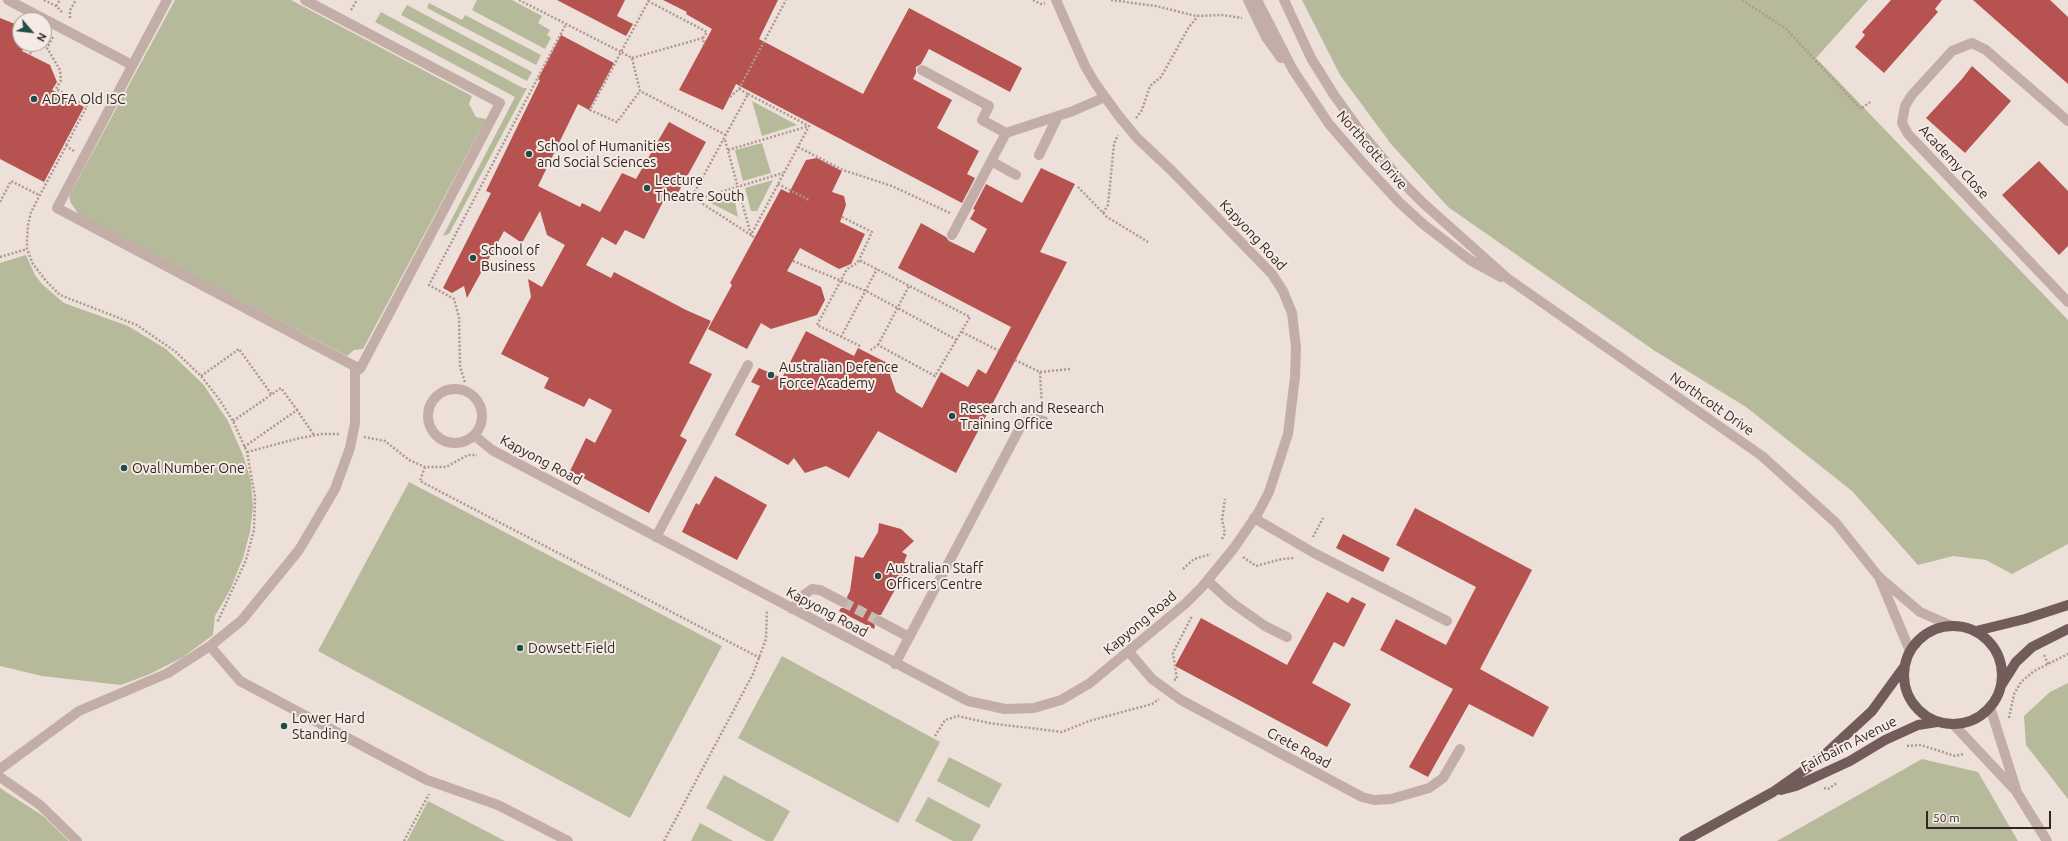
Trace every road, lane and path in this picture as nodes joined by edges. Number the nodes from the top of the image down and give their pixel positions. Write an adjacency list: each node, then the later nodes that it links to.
1 (8, 0): 19 (street)
2 (60, 0): 15 (path)
3 (76, 0): 19 (path)
4 (167, 0): 24 (street)
5 (305, 0): 81 (street)
6 (519, 0): 18 (path)
7 (786, 0): 27 (path)
8 (1056, 0): 31 (street, Kapyong Road)
9 (1111, 0): 16 (path)
10 (1248, 0): 26 (street)
11 (1257, 0): 26 (street, Northcott Drive)
12 (1284, 0): 67 (street, Northcott Drive)
13 (1742, 0): 32 (path)
14 (649, 1): 20 (path); 22 (path)
15 (55, 9)
16 (1198, 16): 17 (path); 36 (path)
17 (1244, 18)
18 (566, 24): 22 (path); 86 (path)
19 (58, 26): 24 (street); 40 (path)
20 (703, 38): 21 (path); 23 (path)
21 (704, 45)
22 (621, 52): 23 (path); 28 (path)
23 (632, 58): 28 (path)
24 (132, 65): 44 (street)
25 (922, 70): 37 (street)
26 (1293, 70): 67 (street, Northcott Drive)
27 (740, 89): 29 (path); 30 (path)
28 (640, 91): 38 (path)
29 (748, 94): 35 (path); 38 (path)
30 (730, 97)
31 (1105, 97): 33 (street); 36 (street, Kapyong Road)
32 (1870, 102)
33 (1058, 116): 37 (street); 43 (street)
34 (2068, 122): 71 (street, Academy Close)
35 (809, 126): 41 (path); 42 (path)
36 (1128, 127): 55 (path); 100 (street, Kapyong Road)
37 (1006, 133): 45 (street)
38 (726, 135): 39 (path)
39 (725, 139): 42 (path); 52 (path)
40 (66, 146): 44 (path); 51 (path)
41 (798, 147): 46 (path); 57 (path)
42 (728, 150): 49 (path)
43 (1039, 155)
44 (85, 157): 81 (street)
45 (991, 161): 47 (street); 57 (street)
46 (783, 173): 48 (path); 49 (path)
47 (1016, 175)
48 (778, 184): 53 (path); 58 (path)
49 (738, 187): 52 (path); 58 (path)
50 (1078, 187): 55 (path)
51 (39, 195): 54 (path); 62 (path)
52 (697, 199): 58 (path)
53 (809, 200)
54 (0, 202)
55 (1103, 213): 61 (path)
56 (842, 217): 64 (path)
57 (961, 218): 59 (street)
58 (751, 235): 60 (path)
59 (952, 235)
60 (755, 238)
61 (1148, 242)
62 (28, 249): 63 (path); 85 (path)
63 (0, 257)
64 (859, 260): 66 (path); 68 (path)
65 (792, 261): 68 (path)
66 (877, 269): 69 (path); 70 (path)
67 (1507, 278): 107 (street, Northcott Drive)
68 (841, 280): 70 (path); 74 (path)
69 (909, 286): 72 (path); 73 (path)
70 (866, 291): 72 (path); 74 (path)
71 (2068, 302)
72 (898, 308): 75 (path); 76 (path)
73 (962, 332): 75 (path); 79 (path)
74 (841, 337): 77 (path)
75 (957, 340): 76 (path)
76 (878, 345): 78 (path)
77 (860, 346)
78 (869, 351)
79 (999, 351)
80 (1016, 360): 84 (path)
81 (355, 366): 120 (street)
82 (748, 366): 102 (street)
83 (1070, 369): 84 (path)
84 (1040, 372): 89 (path)
85 (201, 376): 87 (path); 90 (path)
86 (465, 382)
87 (272, 395): 88 (path); 90 (path)
88 (297, 410): 92 (path); 95 (path)
89 (1043, 416): 118 (street)
90 (233, 421): 95 (path)
91 (328, 434): 92 (path)
92 (314, 435): 96 (path)
93 (474, 435): 93 (street); 102 (street, Kapyong Road)
94 (369, 438): 98 (path)
95 (244, 447): 96 (path)
96 (247, 452): 120 (path)
97 (482, 458): 98 (path)
98 (425, 467): 124 (path)
99 (1225, 500): 104 (path)
100 (1254, 518): 103 (street); 104 (street, Kapyong Road)
101 (1324, 518): 103 (path)
102 (656, 537): 111 (street, Kapyong Road)
103 (1306, 549): 104 (path); 114 (street)
104 (1232, 550): 108 (street, Kapyong Road)
105 (1213, 552): 106 (path)
106 (1183, 569)
107 (1879, 577): 115 (street, Northcott Drive); 121 (street, Northcott Drive)
108 (1208, 581): 119 (street); 122 (street, Kapyong Road)
109 (843, 602): 111 (street)
110 (2068, 604): 117 (main road)
111 (792, 610): 125 (street, Kapyong Road)
112 (773, 611): 124 (path)
113 (879, 620): 118 (street)
114 (1448, 621)
115 (1952, 626): 117 (main road); 121 (main road)
116 (2068, 629): 127 (main road)
117 (1976, 631): 127 (main road)
118 (909, 637): 125 (street)
119 (1287, 637)
120 (214, 644): 135 (street); 138 (street)
121 (1910, 651): 126 (main road)
122 (1129, 652): 125 (street, Kapyong Road); 133 (street, Crete Road)
123 (2068, 654): 129 (path)
124 (760, 658): 145 (path)
125 (895, 664)
126 (1904, 667): 130 (main road); 141 (main road, Fairbairn Avenue)
127 (2001, 686): 128 (main road)
128 (1990, 708): 131 (main road); 140 (street)
129 (2009, 720)
130 (1937, 722): 131 (main road); 141 (main road, Fairbairn Avenue)
131 (1954, 725): 140 (street)
132 (1903, 748): 134 (path)
133 (1460, 749)
134 (1966, 754)
135 (0, 769)
136 (0, 777): 142 (street)
137 (1840, 782): 139 (path)
138 (434, 783): 143 (path); 144 (street)
139 (1821, 788)
140 (2016, 791): 147 (street)
141 (1773, 792): 146 (main road, Fairbairn Avenue)
142 (77, 841)
143 (404, 841)
144 (568, 841)
145 (664, 841)
146 (1684, 841)
147 (2047, 841)

